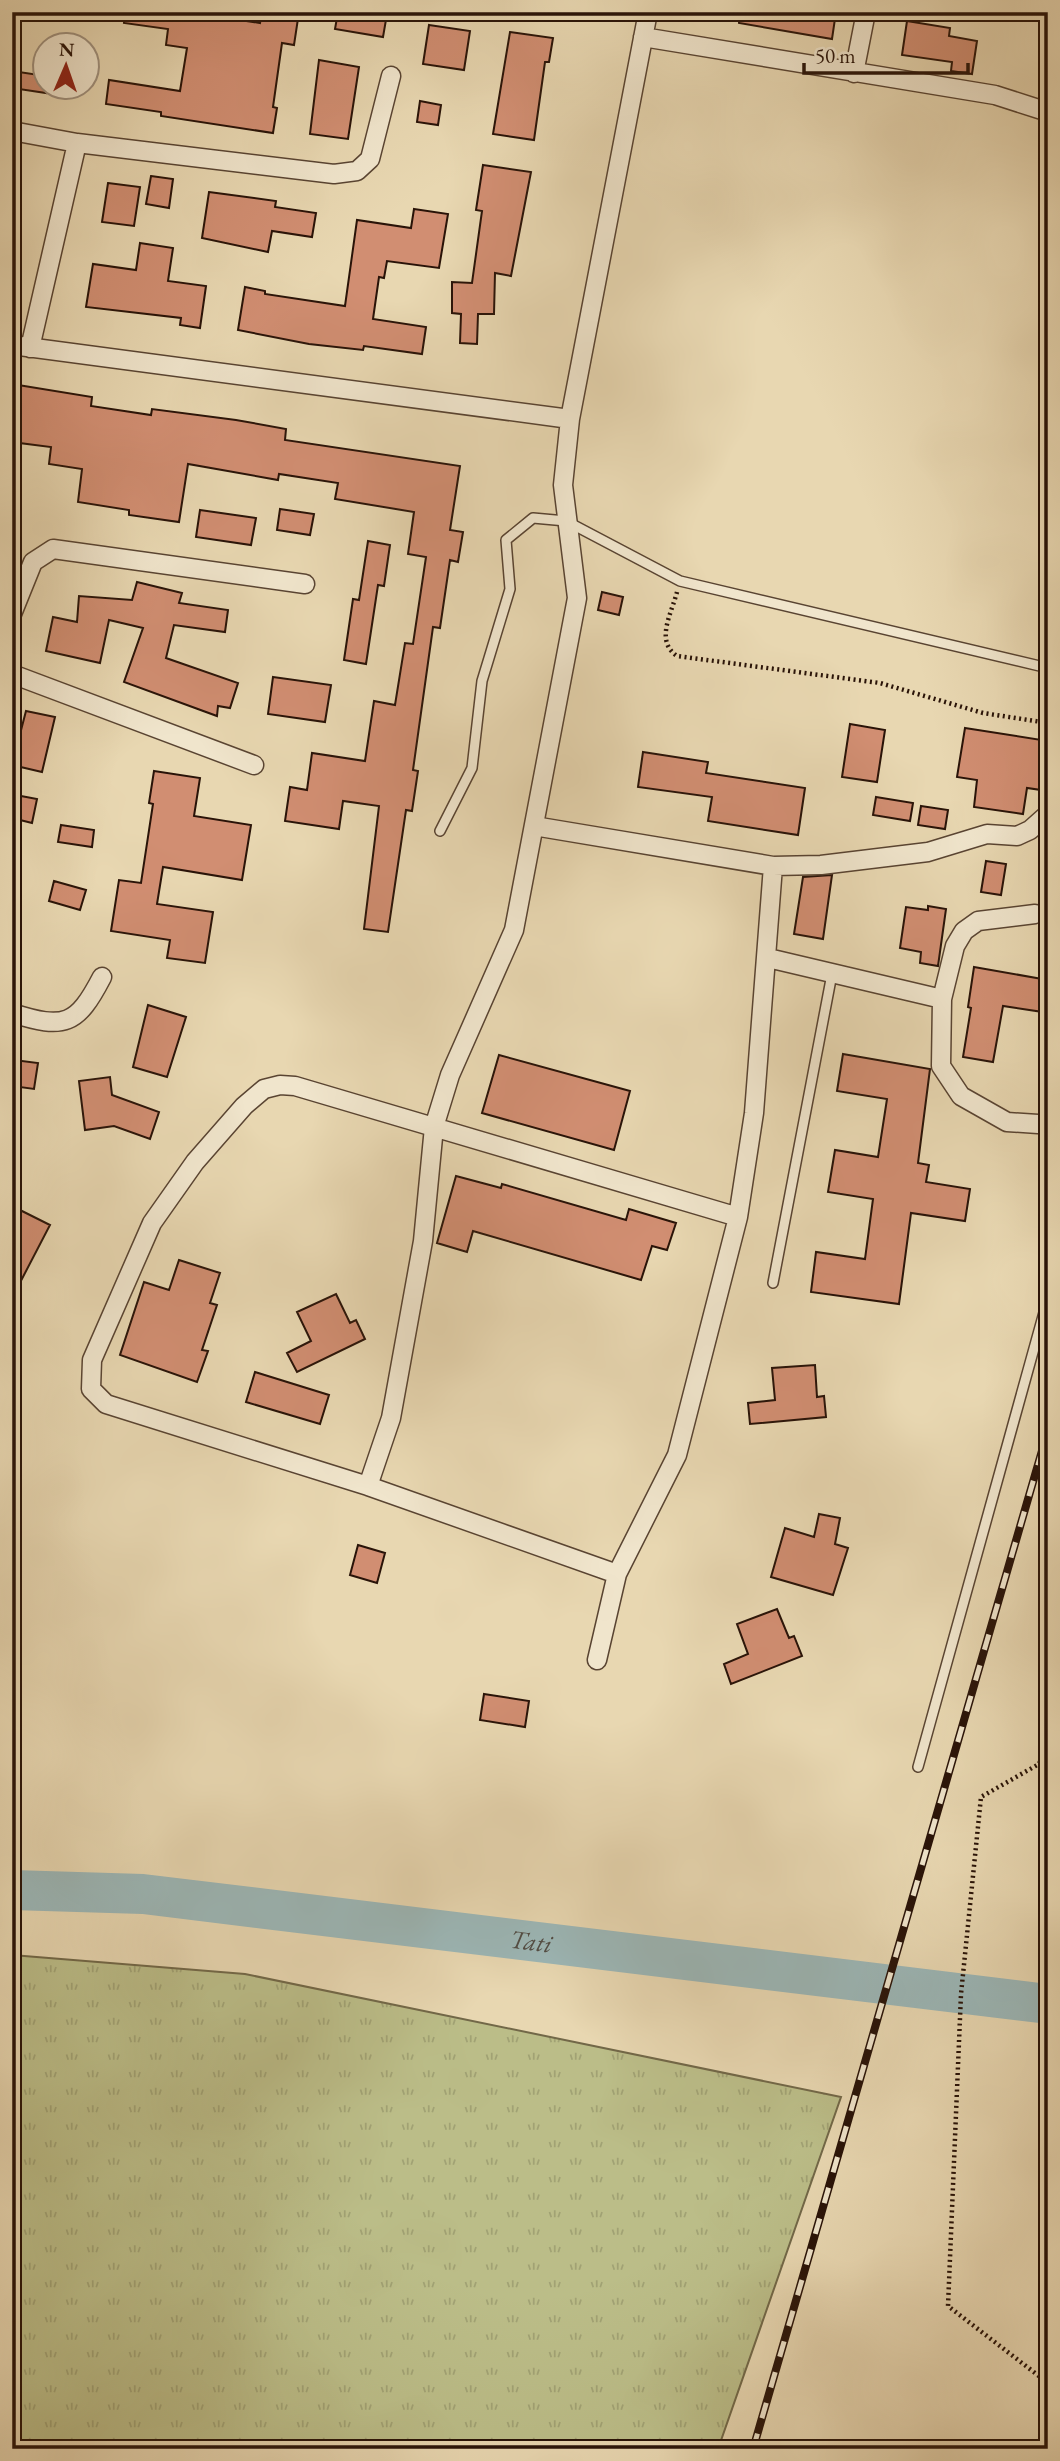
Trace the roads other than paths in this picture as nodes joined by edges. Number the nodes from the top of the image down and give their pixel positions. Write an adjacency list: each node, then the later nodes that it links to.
1 (648, 12): 3 (street)
2 (866, 12): 4 (street)
3 (643, 37): 4 (street); 11 (street)
4 (854, 73): 6 (street)
5 (391, 76): 8 (street)
6 (1048, 112)
7 (12, 131): 8 (street)
8 (76, 143): 10 (street)
9 (12, 345): 10 (street)
10 (30, 348): 11 (street)
11 (570, 419): 12 (street)
12 (566, 522): 15 (lane); 19 (street); 20 (lane)
13 (305, 584): 14 (street)
14 (12, 614)
15 (1048, 668)
16 (12, 674): 17 (street)
17 (254, 765)
18 (1048, 814): 21 (street)
19 (534, 826): 21 (street); 29 (street)
20 (440, 831)
21 (773, 866): 23 (street)
22 (1035, 914): 26 (street)
23 (768, 958): 24 (street); 30 (street)
24 (832, 974): 26 (street); 31 (lane)
25 (102, 976): 27 (street)
26 (942, 999): 28 (street)
27 (12, 1013)
28 (1038, 1124)
29 (434, 1127): 30 (street); 33 (street); 33 (street)
30 (737, 1217): 34 (street)
31 (773, 1283)
32 (1048, 1298): 36 (lane)
33 (368, 1486): 34 (street)
34 (617, 1574): 35 (street)
35 (597, 1660)
36 (918, 1767)

